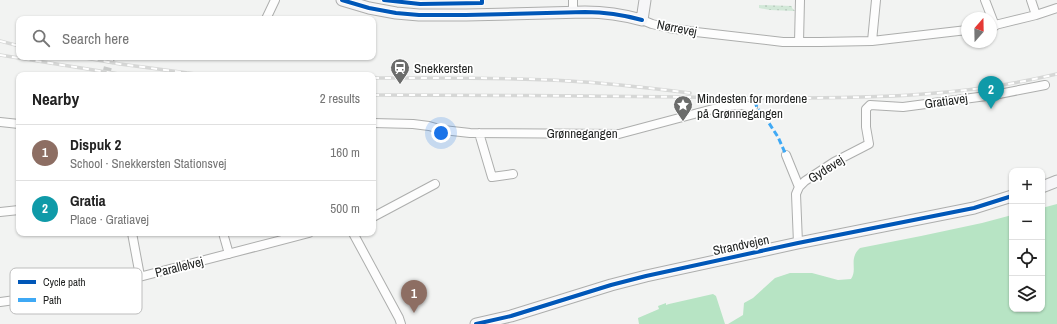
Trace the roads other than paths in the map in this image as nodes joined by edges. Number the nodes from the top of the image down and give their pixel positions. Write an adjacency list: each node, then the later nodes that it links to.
1 (275, 0): 13 (street)
2 (342, 0): 10 (main road, Nørrevej)
3 (573, 0): 10 (street)
4 (645, 0): 14 (main road)
5 (800, 0): 18 (street)
6 (876, 0): 17 (street)
7 (985, 0): 11 (street)
8 (1031, 0): 12 (street)
9 (1057, 8): 12 (street)
10 (573, 12): 14 (main road, Nørrevej)
11 (989, 12)
12 (1036, 15): 15 (street)
13 (267, 16)
14 (642, 20): 18 (street, Nørrevej)
15 (997, 25)
16 (961, 31): 17 (street, Nørrevej)
17 (872, 41): 18 (street, Nørrevej)
18 (799, 42)
19 (1045, 85): 20 (street, Gratiavej)
20 (870, 105): 30 (street, Gydevej)
21 (753, 107): 25 (street, Grønnegangen)
22 (0, 122): 24 (street)
23 (376, 123): 25 (street, Grønnegangen)
24 (16, 124)
25 (479, 133): 27 (street)
26 (786, 155): 30 (street)
27 (512, 174)
28 (1057, 181): 31 (main road)
29 (435, 184): 35 (street)
30 (799, 186): 40 (street, Gydevej)
31 (1045, 186)
32 (1009, 197): 40 (main road, Strandvejen)
33 (16, 210): 34 (street)
34 (0, 212)
35 (376, 215)
36 (133, 236): 42 (street)
37 (224, 236): 41 (street)
38 (297, 236): 41 (street, Parallelvej)
39 (355, 236): 46 (street)
40 (798, 243): 47 (main road, Strandvejen)
41 (229, 254): 43 (street, Parallelvej)
42 (139, 268)
43 (142, 276)
44 (10, 301): 45 (street, Parallelvej)
45 (0, 302)
46 (401, 324)
47 (476, 324)

